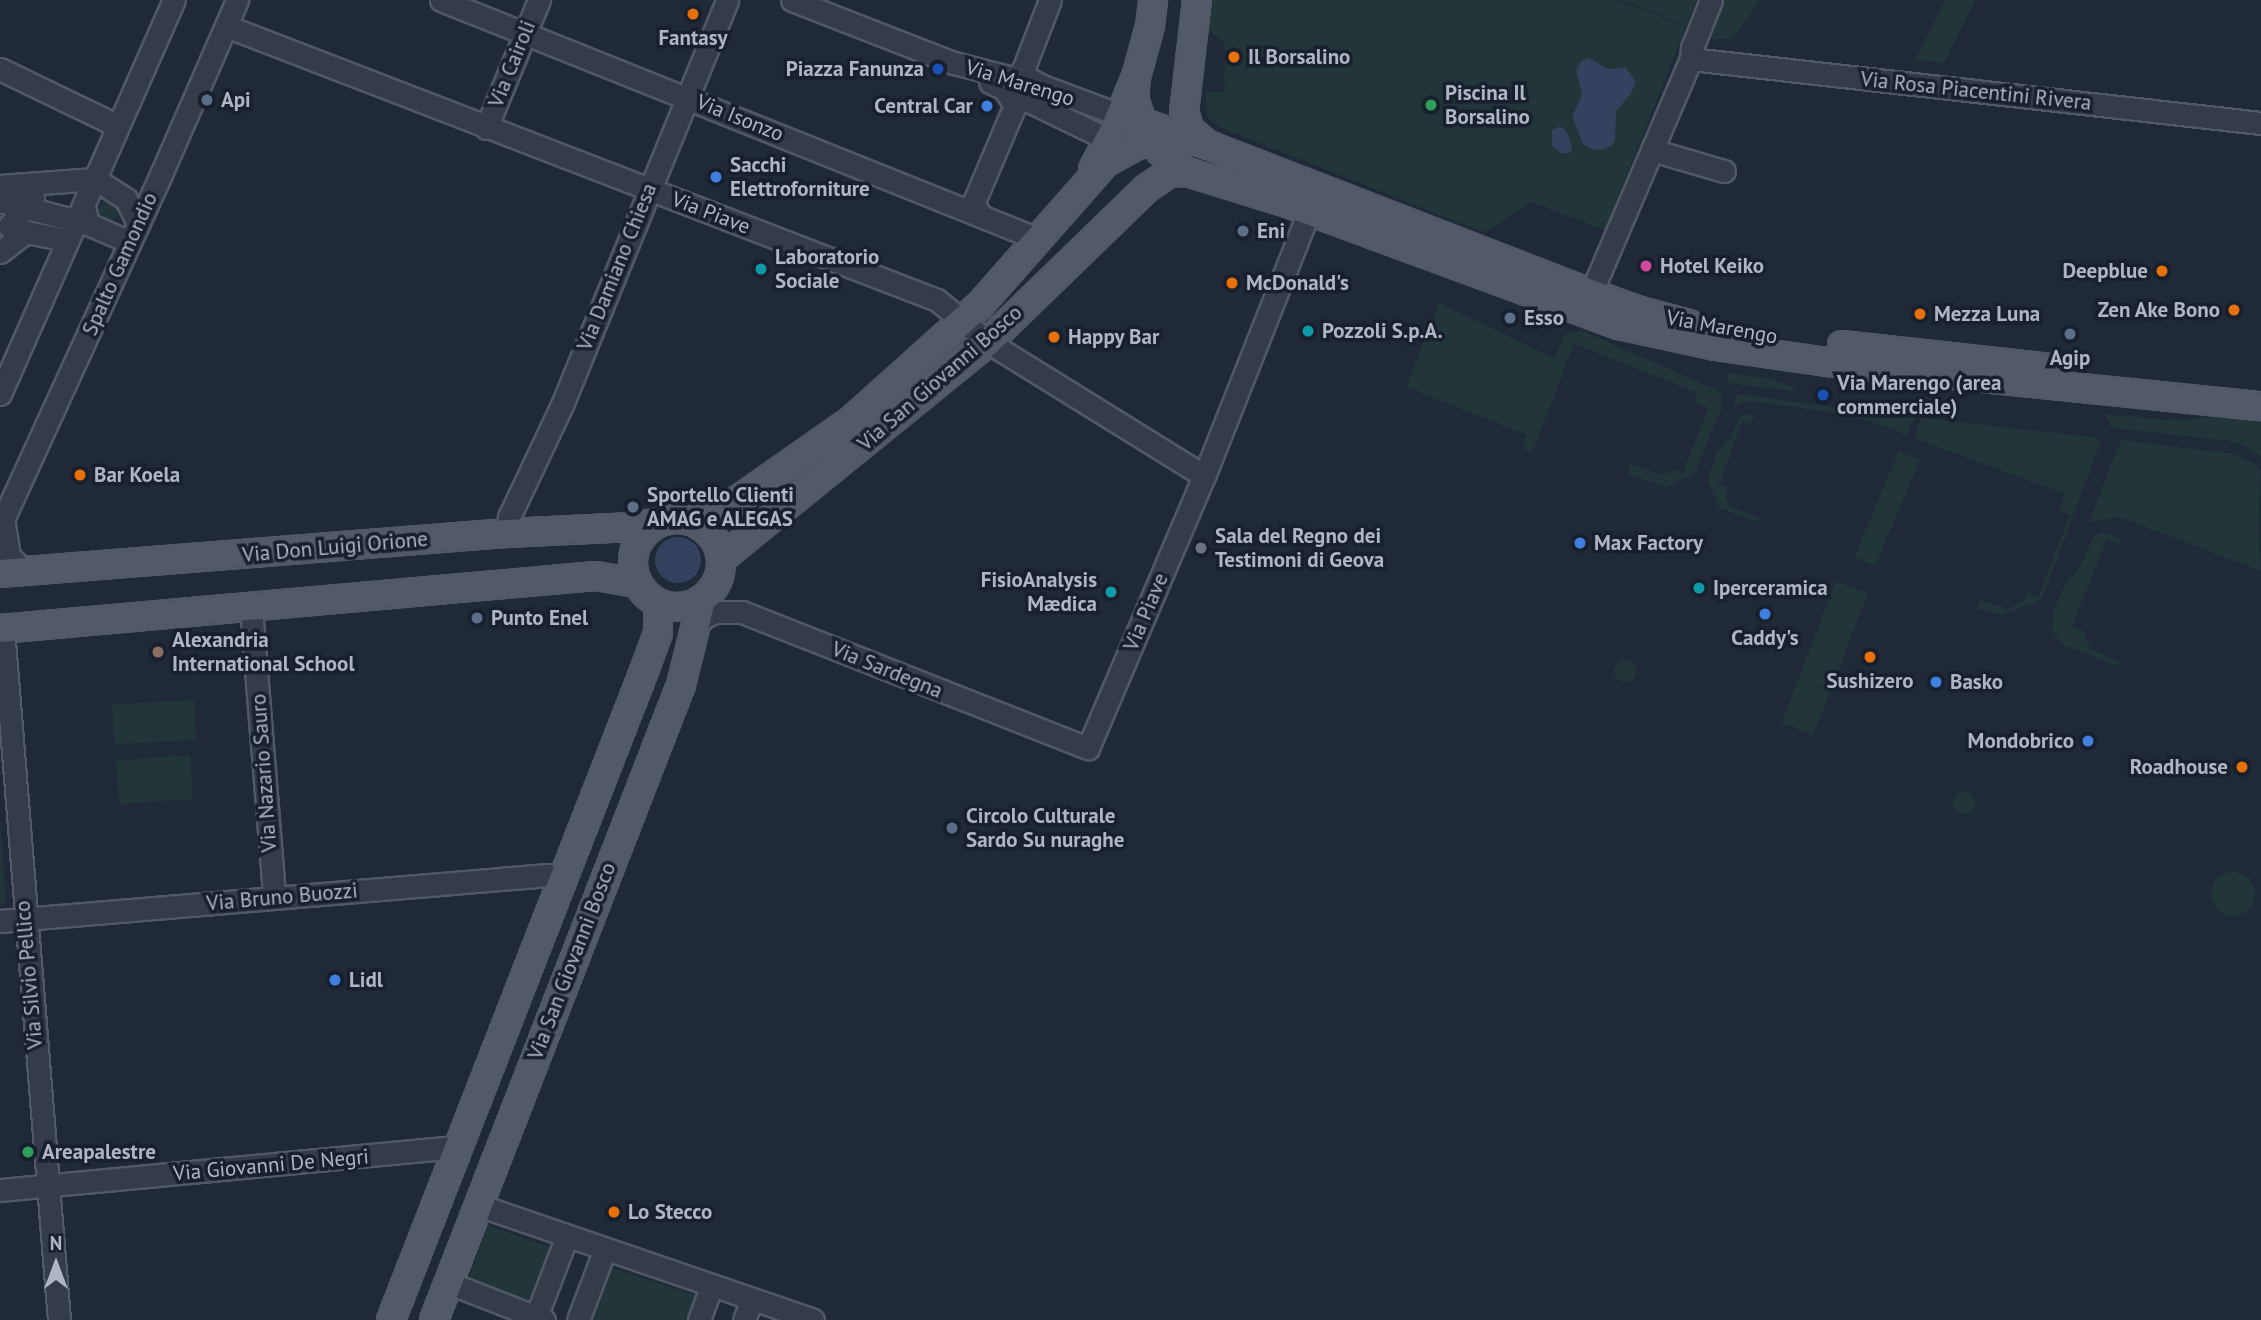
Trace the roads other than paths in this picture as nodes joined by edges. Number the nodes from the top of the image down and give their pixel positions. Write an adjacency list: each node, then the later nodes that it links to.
1 (237, 0): 11 (street, Spalto Gamondio)
2 (441, 0): 12 (street, Via Isonzo)
3 (539, 0): 12 (street, Via Cairoli)
4 (727, 0): 20 (street, Via Damiano Chiesa)
5 (792, 0): 14 (street, Via Marengo)
6 (1050, 0): 17 (street)
7 (1153, 0): 16 (main road)
8 (1197, 0): 19 (main road)
9 (1711, 0): 13 (street)
10 (165, 2): 24 (street)
11 (226, 26): 25 (street, Via Piave); 42 (street, Spalto Gamondio)
12 (525, 33): 20 (street, Via Isonzo); 25 (street, Via Cairoli)
13 (1691, 59): 22 (street, Via Rosa Piacentini Rivera); 28 (street)
14 (954, 63): 17 (street, Via Marengo); 18 (street, Via Marengo)
15 (0, 69): 24 (street)
16 (1136, 77): 21 (street); 26 (main road)
17 (1040, 85): 21 (street, Via Marengo)
18 (1005, 90): 23 (street, Via Marengo); 39 (street)
19 (1185, 92): 26 (main road); 27 (main road)
20 (686, 96): 33 (street, Via Damiano Chiesa); 39 (street, Via Isonzo)
21 (1087, 103): 26 (street, Via Marengo)
22 (2261, 124)
23 (1076, 125): 26 (street, Via Marengo); 36 (street)
24 (118, 126): 31 (street)
25 (486, 128): 33 (street, Via Piave)
26 (1144, 138): 27 (main road, Via Marengo); 30 (main road); 34 (main road); 36 (main road); 36 (main road, Via San Giovanni Bosco)
27 (1211, 146): 45 (main road, Via Marengo)
28 (1652, 150): 29 (street); 45 (street)
29 (1724, 171)
30 (1187, 172): 34 (main road, Via San Giovanni Bosco); 38 (main road)
31 (95, 179): 32 (street); 40 (street); 42 (street)
32 (44, 182): 35 (street); 37 (street)
33 (647, 189): 46 (street, Via Piave); 54 (street, Via Damiano Chiesa)
34 (1142, 190): 47 (main road, Via San Giovanni Bosco)
35 (1, 196): 37 (street); 41 (street)
36 (1069, 204): 43 (main road, Via San Giovanni Bosco)
37 (26, 207): 40 (street); 41 (street)
38 (1309, 211): 50 (main road); 51 (street, Via Piave)
39 (980, 214): 43 (street, Via Isonzo)
40 (78, 222): 42 (street); 44 (street); 49 (street)
41 (9, 226): 44 (street)
42 (134, 233): 53 (street, Spalto Gamondio)
43 (1038, 239): 46 (main road, Via San Giovanni Bosco)
44 (0, 251)
45 (1591, 293): 48 (main road, Via Marengo)
46 (961, 322): 47 (street, Via Piave); 52 (main road, Via San Giovanni Bosco)
47 (988, 342): 51 (street, Via Piave); 55 (main road, Via San Giovanni Bosco)
48 (2261, 392)
49 (0, 394)
50 (2261, 406)
51 (1204, 476): 64 (street, Via Piave)
52 (681, 520): 54 (main road, Via Don Luigi Orione); 55 (main road); 58 (main road, Via San Giovanni Bosco)
53 (2, 522): 56 (street)
54 (507, 533): 56 (main road, Via Don Luigi Orione)
55 (721, 559): 59 (main road, Via San Giovanni Bosco)
56 (32, 572): 57 (main road, Via Don Luigi Orione)
57 (0, 573)
58 (637, 583): 60 (main road); 61 (main road)
59 (702, 600): 60 (main road); 63 (main road, Via San Giovanni Bosco)
60 (658, 605): 65 (main road, Via San Giovanni Bosco)
61 (251, 608): 62 (main road); 67 (street, Via Nazario Sauro)
62 (2, 629): 68 (street, Via Silvio Pellico)
63 (692, 632): 64 (street, Via Sardegna); 66 (main road, Via San Giovanni Bosco)
64 (1088, 748)
65 (564, 878): 66 (main road); 67 (street, Via Bruno Buozzi); 70 (main road, Via San Giovanni Bosco)
66 (603, 883): 71 (main road, Via San Giovanni Bosco)
67 (274, 897): 68 (street, Via Bruno Buozzi)
68 (24, 919): 69 (street, Via Bruno Buozzi); 72 (street, Via Silvio Pellico)
69 (0, 921)
70 (458, 1147): 71 (main road); 72 (street, Via Giovanni De Negri); 82 (main road, Via San Giovanni Bosco)
71 (495, 1160): 74 (main road, Via San Giovanni Bosco)
72 (46, 1186): 73 (street, Via Giovanni De Negri); 81 (street, Via Silvio Pellico)
73 (0, 1190)
74 (478, 1205): 75 (street); 77 (main road, Via San Giovanni Bosco)
75 (567, 1236): 76 (street); 80 (street)
76 (605, 1249): 78 (street); 84 (street)
77 (449, 1283): 80 (street); 83 (main road, Via San Giovanni Bosco)
78 (712, 1285): 79 (street); 85 (street)
79 (752, 1299): 86 (street); 87 (street)
80 (540, 1318)
81 (59, 1320)
82 (391, 1320)
83 (434, 1320)
84 (578, 1320)
85 (699, 1320)
86 (744, 1320)
87 (813, 1320)

